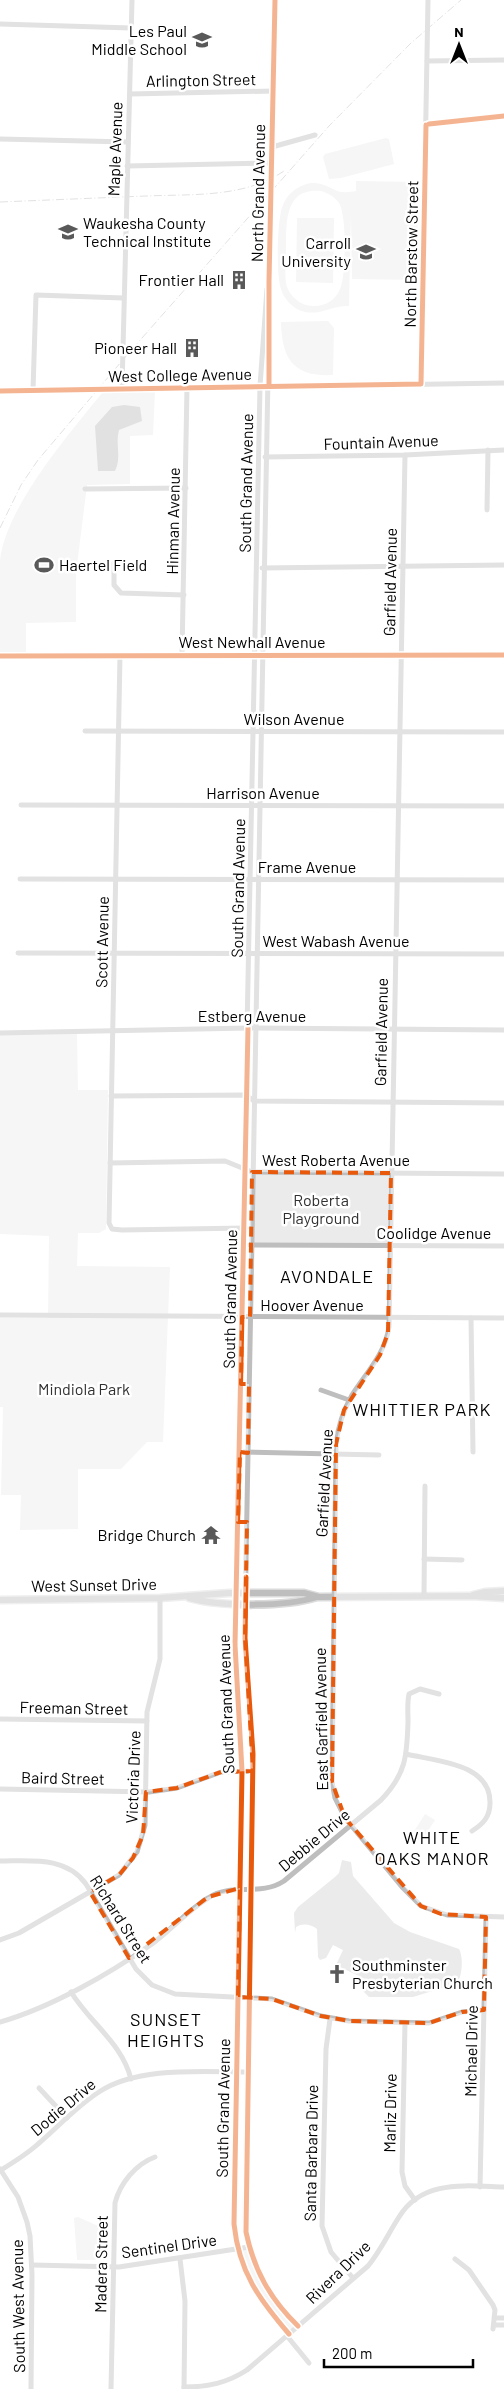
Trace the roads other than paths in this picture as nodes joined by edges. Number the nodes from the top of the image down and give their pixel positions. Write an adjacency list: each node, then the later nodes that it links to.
1 (132, 0): 5 (street, Maple Avenue)
2 (275, 0): 8 (street, North Grand Avenue)
3 (428, 0): 7 (street, North Barstow Street)
4 (0, 24): 5 (street)
5 (131, 28): 9 (street, Maple Avenue)
6 (504, 60): 7 (street)
7 (427, 61): 19 (street, North Barstow Street)
8 (273, 91): 9 (street, Arlington Street); 13 (street, North Grand Avenue)
9 (130, 94): 12 (street, Maple Avenue)
10 (316, 135): 13 (street)
11 (0, 138): 12 (street)
12 (128, 142): 15 (street, Maple Avenue)
13 (272, 147): 14 (street, North Grand Avenue)
14 (271, 163): 15 (street); 16 (street, North Grand Avenue)
15 (127, 166): 17 (street, Maple Avenue)
16 (269, 281): 20 (street, North Grand Avenue); 21 (street, North Grand Avenue)
17 (123, 298): 23 (street, Maple Avenue); 24 (street)
18 (504, 383): 19 (street, West College Avenue)
19 (421, 384): 21 (street, West College Avenue)
20 (260, 386): 21 (street, West College Avenue); 22 (street, West College Avenue); 29 (street, South Grand Avenue)
21 (269, 386): 30 (street, South Grand Avenue)
22 (187, 387): 23 (street, West College Avenue); 31 (street, Hinman Avenue)
23 (122, 388): 24 (street, West College Avenue)
24 (33, 390): 25 (street, West College Avenue)
25 (0, 391)
26 (488, 450): 27 (street, Fountain Avenue); 28 (street, Fountain Avenue); 33 (street)
27 (504, 450)
28 (405, 455): 30 (street, Fountain Avenue); 36 (street, Garfield Avenue)
29 (259, 457): 30 (street, Fountain Avenue); 37 (street, South Grand Avenue)
30 (266, 457): 37 (street, South Grand Avenue)
31 (186, 488): 32 (street); 38 (street, Hinman Avenue)
32 (85, 489)
33 (487, 510)
34 (114, 563): 38 (street)
35 (504, 565): 36 (street)
36 (404, 566): 37 (street); 42 (street, Garfield Avenue)
37 (260, 568): 39 (street, South Grand Avenue)
38 (184, 595): 41 (street, Hinman Avenue)
39 (259, 654): 41 (street, West Newhall Avenue); 42 (street, West Newhall Avenue); 47 (street, South Grand Avenue); 48 (street, South Grand Avenue)
40 (120, 655): 41 (street, West Newhall Avenue); 44 (street, West Newhall Avenue); 45 (street, Scott Avenue)
41 (182, 655)
42 (401, 655): 43 (street, West Newhall Avenue); 49 (street, Garfield Avenue)
43 (504, 655)
44 (0, 656)
45 (119, 731): 46 (street, Wilson Avenue); 47 (street, Wilson Avenue); 52 (street, Scott Avenue)
46 (85, 732)
47 (254, 732): 48 (street, Wilson Avenue); 53 (street, South Grand Avenue)
48 (261, 732): 49 (street, Wilson Avenue); 54 (street, South Grand Avenue)
49 (400, 732): 50 (street, Wilson Avenue); 55 (street, Garfield Avenue)
50 (504, 732)
51 (21, 805): 52 (street, Harrison Avenue)
52 (117, 805): 53 (street, Harrison Avenue); 58 (street, Scott Avenue)
53 (253, 806): 54 (street, Harrison Avenue); 59 (street, South Grand Avenue)
54 (260, 806): 55 (street, Harrison Avenue); 60 (street, South Grand Avenue)
55 (399, 806): 56 (street, Harrison Avenue); 61 (street, Garfield Avenue)
56 (504, 806)
57 (20, 879): 58 (street, Frame Avenue)
58 (116, 879): 59 (street, Frame Avenue); 64 (street, Scott Avenue)
59 (251, 880): 60 (street, Frame Avenue); 65 (street, South Grand Avenue)
60 (258, 880): 61 (street, Frame Avenue); 66 (street, South Grand Avenue)
61 (397, 880): 62 (street, Frame Avenue); 67 (street, Garfield Avenue)
62 (504, 880)
63 (18, 953): 64 (street, West Wabash Avenue)
64 (114, 953): 65 (street, West Wabash Avenue); 73 (street, Scott Avenue)
65 (249, 954): 66 (street, West Wabash Avenue); 69 (street, South Grand Avenue)
66 (256, 954): 67 (street, West Wabash Avenue); 70 (street, South Grand Avenue)
67 (396, 954): 68 (street, West Wabash Avenue); 71 (street, Garfield Avenue)
68 (504, 954)
69 (248, 1028): 70 (street, Estberg Avenue); 73 (street, Estberg Avenue); 75 (street, South Grand Avenue)
70 (255, 1028): 71 (street, Estberg Avenue); 77 (street, South Grand Avenue)
71 (394, 1029): 72 (street, Estberg Avenue); 78 (street, Garfield Avenue)
72 (504, 1030)
73 (112, 1031): 74 (street, Estberg Avenue); 76 (street, Scott Avenue)
74 (0, 1032)
75 (246, 1094): 76 (street); 77 (street); 81 (street, South Grand Avenue)
76 (111, 1096): 80 (street, Scott Avenue)
77 (254, 1101): 78 (street); 82 (street, South Grand Avenue)
78 (393, 1102): 79 (street); 83 (street, Garfield Avenue)
79 (504, 1103)
80 (110, 1163): 81 (street, West Roberta Avenue); 85 (street, Scott Avenue)
81 (245, 1168): 82 (street, West Roberta Avenue); 85 (street, South Grand Avenue)
82 (252, 1172): 83 (street, West Roberta Avenue); 86 (street, South Grand Avenue)
83 (391, 1173): 84 (street, West Roberta Avenue); 89 (street, Garfield Avenue)
84 (504, 1174)
85 (244, 1228): 86 (street); 87 (street, South Grand Avenue)
86 (252, 1229): 88 (street, South Grand Avenue)
87 (244, 1245): 88 (street, Coolidge Avenue); 92 (street, South Grand Avenue)
88 (251, 1245): 89 (street, Coolidge Avenue); 93 (street, South Grand Avenue)
89 (390, 1245): 90 (street, Coolidge Avenue); 94 (street, Garfield Avenue)
90 (504, 1246)
91 (0, 1315): 92 (street, Hoover Avenue)
92 (242, 1317): 93 (street, Hoover Avenue); 97 (street, South Grand Avenue)
93 (250, 1317): 94 (street, Hoover Avenue); 98 (street, South Grand Avenue)
94 (389, 1318): 95 (street, Hoover Avenue); 100 (street, Garfield Avenue)
95 (471, 1318): 96 (street, Hoover Avenue); 103 (street)
96 (504, 1318)
97 (241, 1384): 98 (street); 101 (street, South Grand Avenue)
98 (249, 1384): 102 (street, South Grand Avenue)
99 (322, 1390): 100 (street)
100 (350, 1400): 104 (street, Garfield Avenue)
101 (240, 1452): 102 (street); 107 (street, South Grand Avenue)
102 (248, 1452): 104 (street); 108 (street, South Grand Avenue)
103 (473, 1452)
104 (336, 1454): 105 (street); 120 (street, Garfield Avenue)
105 (379, 1455)
106 (425, 1486): 109 (street)
107 (238, 1522): 108 (street); 112 (street, South Grand Avenue)
108 (247, 1522): 110 (street, South Grand Avenue)
109 (424, 1559): 111 (street); 116 (street)
110 (246, 1560): 112 (street); 115 (street, South Grand Avenue)
111 (462, 1560)
112 (238, 1561): 114 (street, South Grand Avenue)
113 (504, 1591): 117 (main road, West Sunset Drive)
114 (237, 1593): 115 (main road, West Sunset Drive); 118 (main road, West Sunset Drive); 124 (street, South Grand Avenue)
115 (246, 1593): 119 (main road, West Sunset Drive); 125 (street, South Grand Avenue)
116 (424, 1596): 117 (main road, West Sunset Drive); 120 (main road, West Sunset Drive)
117 (472, 1596): 122 (main road, West Sunset Drive)
118 (188, 1597): 121 (main road, West Sunset Drive); 124 (main road, West Sunset Drive)
119 (319, 1597): 120 (main road, West Sunset Drive); 125 (main road, West Sunset Drive)
120 (333, 1597): 134 (street, East Garfield Avenue)
121 (160, 1598): 123 (main road, West Sunset Drive); 128 (street, Victoria Drive)
122 (504, 1598)
123 (0, 1600)
124 (236, 1603): 125 (main road, West Sunset Drive); 130 (street, South Grand Avenue)
125 (246, 1603): 131 (street, South Grand Avenue)
126 (439, 1694): 129 (street, Debbie Drive)
127 (0, 1719): 128 (street, Freeman Street)
128 (147, 1721): 133 (street, Victoria Drive)
129 (406, 1754): 134 (street, Debbie Drive); 135 (street)
130 (242, 1771): 131 (street, Baird Street); 133 (street, Baird Street); 137 (street, South Grand Avenue)
131 (253, 1771): 138 (street, South Grand Avenue)
132 (0, 1789): 133 (street, Baird Street)
133 (146, 1792): 139 (street, Victoria Drive)
134 (351, 1825): 138 (street, Debbie Drive); 140 (street, East Garfield Avenue)
135 (472, 1831)
136 (0, 1861): 139 (street, Richard Street)
137 (240, 1890): 138 (street, Debbie Drive); 143 (street, Debbie Drive); 145 (street, South Grand Avenue)
138 (251, 1890): 146 (street, South Grand Avenue)
139 (90, 1892): 142 (street, Victoria Drive); 143 (street, Richard Street)
140 (486, 1917): 141 (street, East Garfield Avenue); 147 (street, Michael Drive)
141 (504, 1917)
142 (0, 1940)
143 (129, 1958): 144 (street, Debbie Drive); 145 (street, Richard Street)
144 (71, 1992): 149 (street, Debbie Drive); 153 (street)
145 (238, 1997): 146 (street, Richard Street); 151 (street, South Grand Avenue)
146 (250, 1997): 148 (street, Richard Street); 152 (street, South Grand Avenue)
147 (484, 2010): 150 (street, Richard Street); 158 (street, Michael Drive)
148 (330, 2019): 150 (street, Richard Street); 167 (street, Santa Barbara Drive)
149 (0, 2022)
150 (405, 2023): 160 (street, Marliz Drive)
151 (237, 2072): 152 (street, Dodie Drive); 153 (street, Dodie Drive); 162 (street, South Grand Avenue)
152 (248, 2072): 161 (street, South Grand Avenue)
153 (131, 2080): 155 (street, Dodie Drive)
154 (39, 2088): 155 (street)
155 (67, 2118): 157 (street, Dodie Drive)
156 (155, 2157): 166 (street, Madera Street)
157 (0, 2169): 165 (street, South West Avenue)
158 (480, 2186): 159 (street, Rivera Drive); 160 (street, Rivera Drive)
159 (504, 2187)
160 (415, 2200): 167 (street, Rivera Drive)
161 (249, 2247): 162 (street, Sentinel Drive); 171 (street, South Grand Avenue)
162 (238, 2249): 163 (street, Sentinel Drive); 172 (street, South Grand Avenue)
163 (180, 2259): 166 (street, Sentinel Drive); 174 (street)
164 (455, 2259): 168 (street)
165 (32, 2265): 166 (street, Sentinel Drive); 175 (street, South West Avenue)
166 (114, 2266): 176 (street, Madera Street)
167 (353, 2278): 171 (street, Rivera Drive)
168 (495, 2318): 169 (street); 170 (street)
169 (504, 2318)
170 (504, 2325)
171 (298, 2326): 172 (street, Rivera Drive)
172 (288, 2335): 173 (street, South Grand Avenue); 174 (street, Rivera Drive)
173 (309, 2363)
174 (184, 2388)
175 (31, 2389)
176 (112, 2389)

